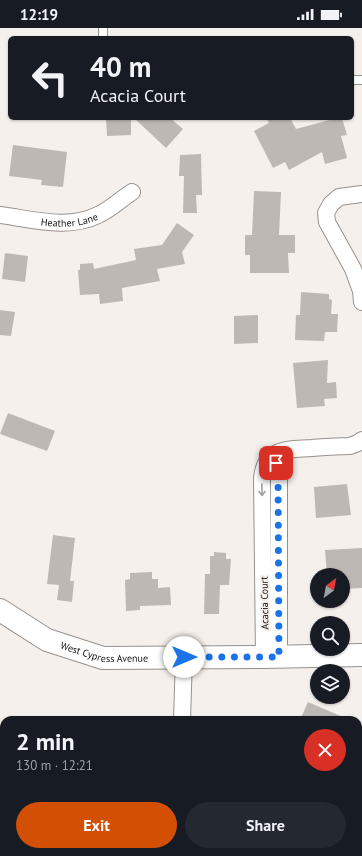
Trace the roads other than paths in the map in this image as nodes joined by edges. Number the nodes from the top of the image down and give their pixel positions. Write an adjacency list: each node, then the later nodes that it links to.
1 (132, 192): 3 (street, Heather Lane)
2 (362, 194): 4 (street)
3 (0, 215)
4 (362, 302)
5 (362, 440): 9 (street, Acacia Court)
6 (0, 610): 8 (main road, West Cypress Avenue)
7 (362, 655): 9 (main road, West Cypress Avenue)
8 (184, 657): 9 (main road, West Cypress Avenue); 10 (street)
9 (272, 657)
10 (182, 716)

